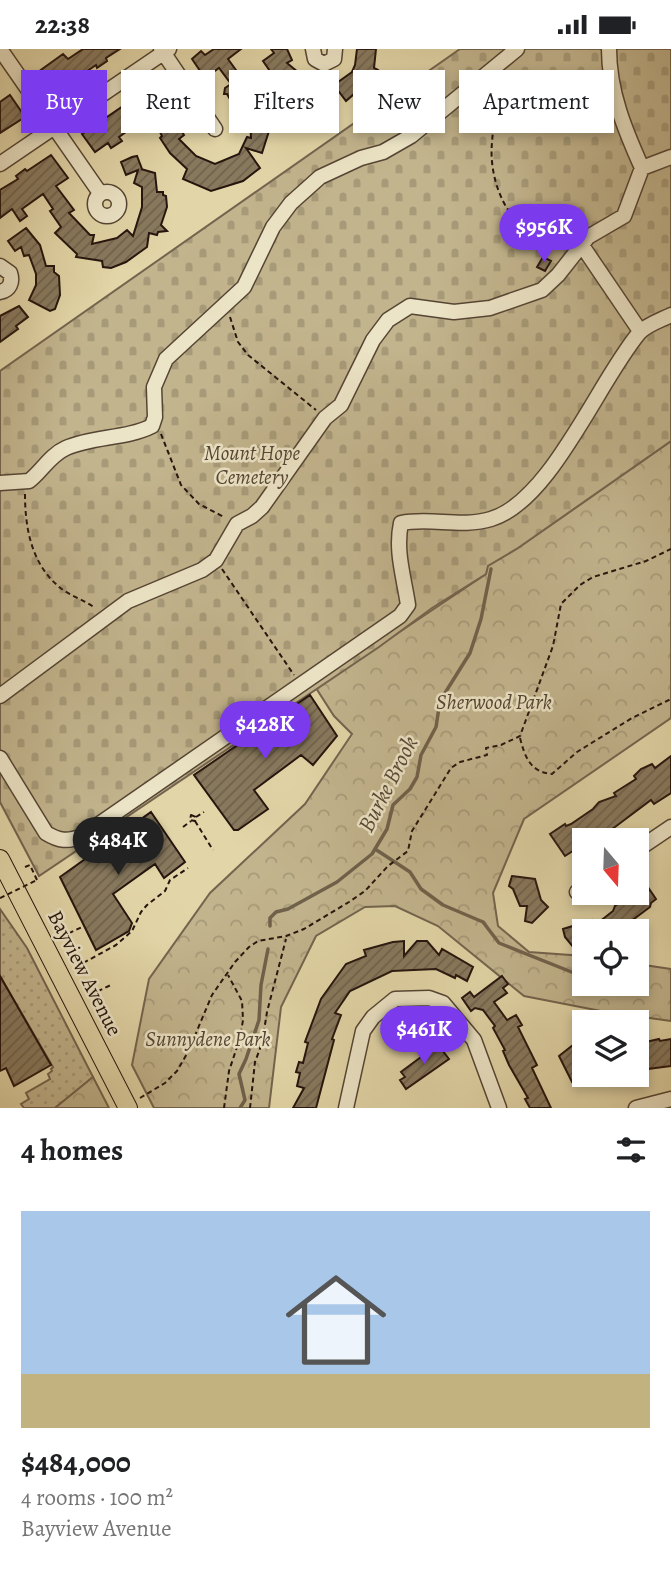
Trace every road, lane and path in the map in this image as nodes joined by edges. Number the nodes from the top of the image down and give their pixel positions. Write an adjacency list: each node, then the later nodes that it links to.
1 (0, 49): 9 (street)
2 (313, 49): 3 (street)
3 (335, 49)
4 (517, 49): 7 (street)
5 (609, 49): 15 (street)
6 (164, 50): 8 (street); 10 (street)
7 (495, 67): 17 (path); 20 (street)
8 (177, 70)
9 (21, 80)
10 (107, 90)
11 (44, 133): 14 (street)
12 (57, 133): 16 (street)
13 (671, 157): 15 (street)
14 (0, 164)
15 (642, 168): 17 (street)
16 (100, 194)
17 (581, 244): 22 (street); 23 (street)
18 (0, 266): 19 (street)
19 (0, 292)
20 (229, 302): 23 (path); 24 (street)
21 (671, 315): 22 (street)
22 (640, 331): 32 (street)
23 (325, 418): 27 (street)
24 (152, 426): 25 (street); 27 (path)
25 (25, 482): 26 (street); 31 (path)
26 (0, 483)
27 (237, 524): 30 (street)
28 (669, 551): 29 (path); 35 (path)
29 (671, 557)
30 (216, 560): 31 (street); 32 (path)
31 (108, 617): 33 (street)
32 (300, 684): 36 (street)
33 (0, 696)
34 (671, 699): 35 (path)
35 (520, 736): 48 (path)
36 (0, 758)
37 (204, 812): 38 (path)
38 (194, 819): 39 (path); 42 (path)
39 (183, 827)
40 (671, 827): 41 (street)
41 (649, 842)
42 (213, 850)
43 (0, 859): 55 (main road, Bayview Avenue)
44 (26, 867): 46 (path, bridge)
45 (188, 868): 50 (path)
46 (0, 898)
47 (82, 927): 49 (path)
48 (286, 936): 51 (path); 57 (path)
49 (61, 937)
50 (76, 967)
51 (227, 974): 55 (path); 56 (path)
52 (113, 984): 53 (path)
53 (90, 995)
54 (671, 1099): 60 (street)
55 (127, 1107)
56 (224, 1108)
57 (250, 1108)
58 (346, 1108): 59 (street)
59 (499, 1108)
60 (636, 1108)

